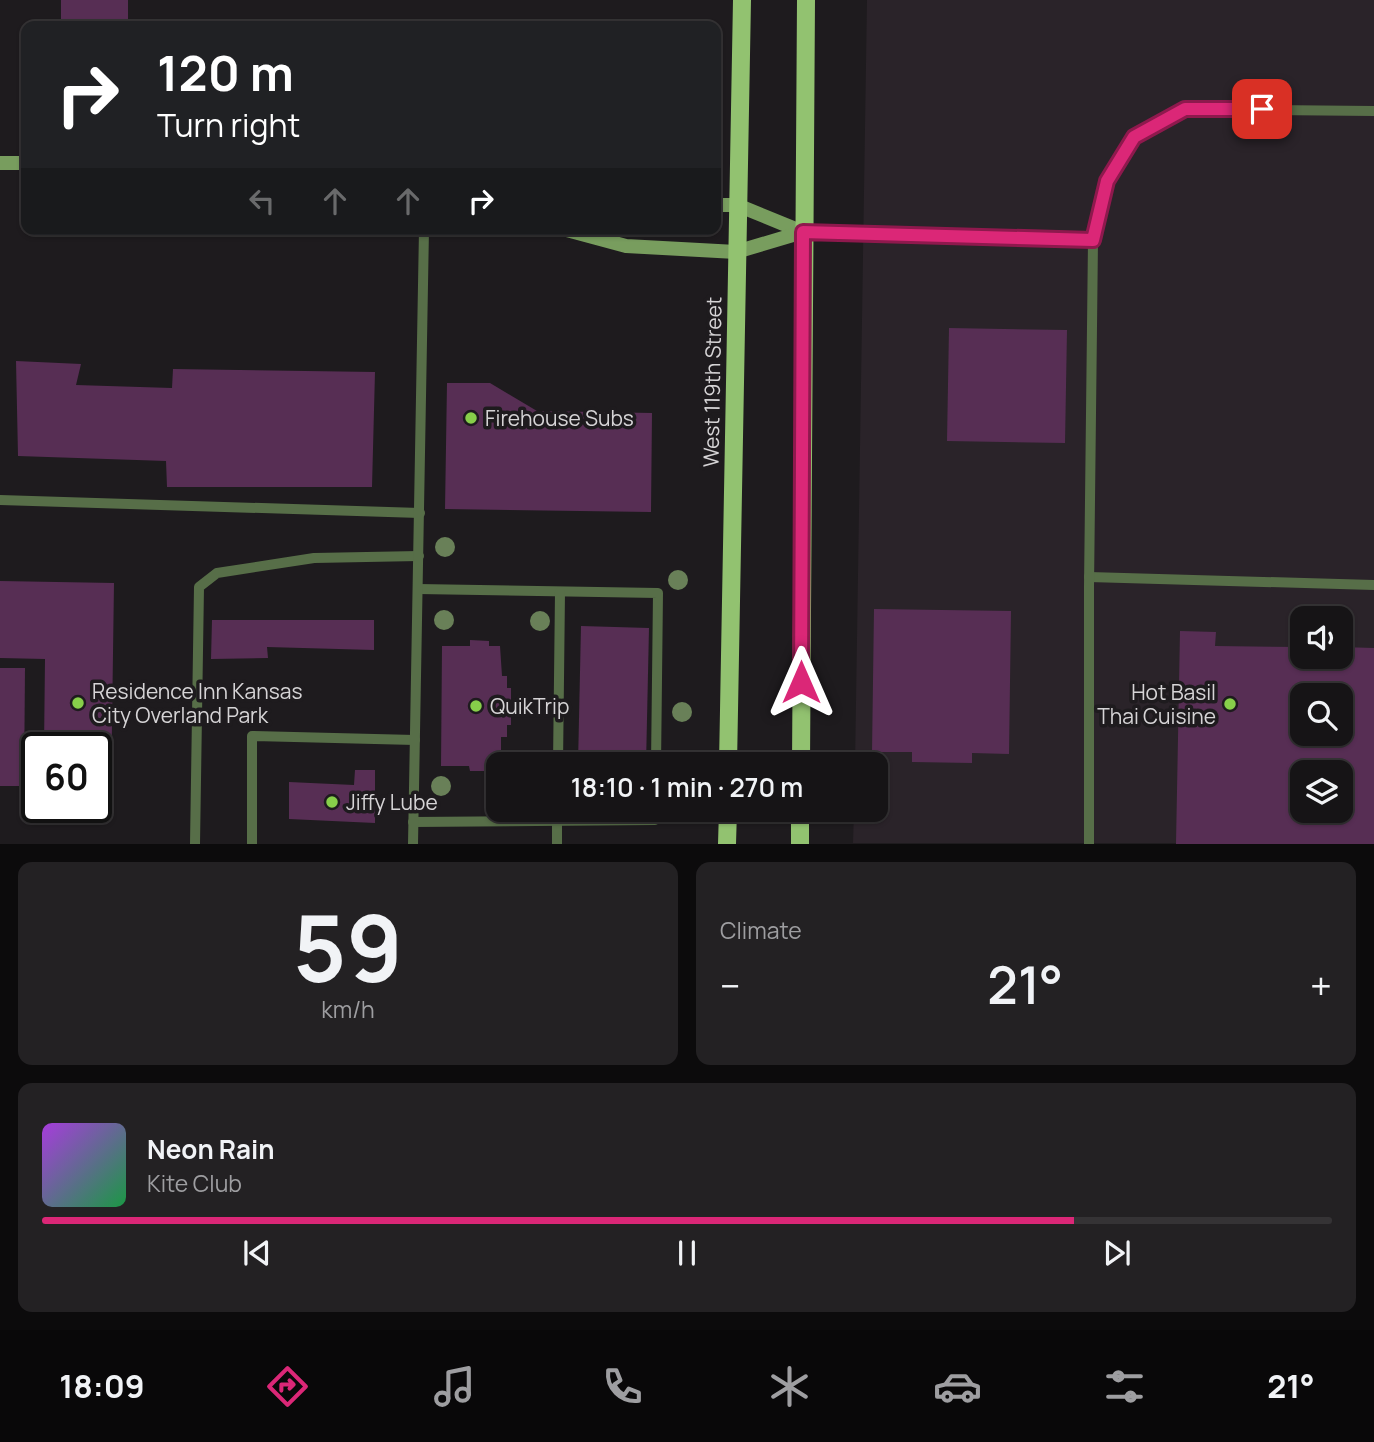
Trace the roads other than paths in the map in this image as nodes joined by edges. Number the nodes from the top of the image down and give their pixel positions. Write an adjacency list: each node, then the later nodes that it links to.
1 (742, 0): 7 (main road, West 119th Street)
2 (806, 0): 8 (main road)
3 (1374, 111): 11 (lane)
4 (0, 163): 5 (street)
5 (21, 163)
6 (721, 205): 7 (street)
7 (737, 205): 8 (street); 12 (main road, West 119th Street)
8 (803, 232): 11 (lane); 12 (street); 24 (main road)
9 (424, 235): 14 (lane)
10 (585, 235): 12 (street)
11 (1093, 240): 16 (lane)
12 (736, 252): 23 (main road, West 119th Street)
13 (0, 500): 14 (lane)
14 (420, 513): 15 (lane)
15 (419, 556): 18 (lane); 30 (lane)
16 (1089, 577): 17 (lane); 36 (lane)
17 (1374, 585)
18 (418, 589): 19 (lane); 20 (lane)
19 (560, 592): 21 (lane); 22 (lane)
20 (415, 740): 26 (lane); 31 (lane)
21 (558, 752)
22 (656, 752)
23 (729, 752)
24 (801, 752)
25 (486, 819): 26 (lane)
26 (413, 822): 32 (lane)
27 (557, 822): 33 (lane)
28 (728, 822): 34 (main road)
29 (800, 822): 35 (main road)
30 (195, 844)
31 (252, 844)
32 (413, 844)
33 (557, 844)
34 (727, 844)
35 (800, 844)
36 (1089, 844)

